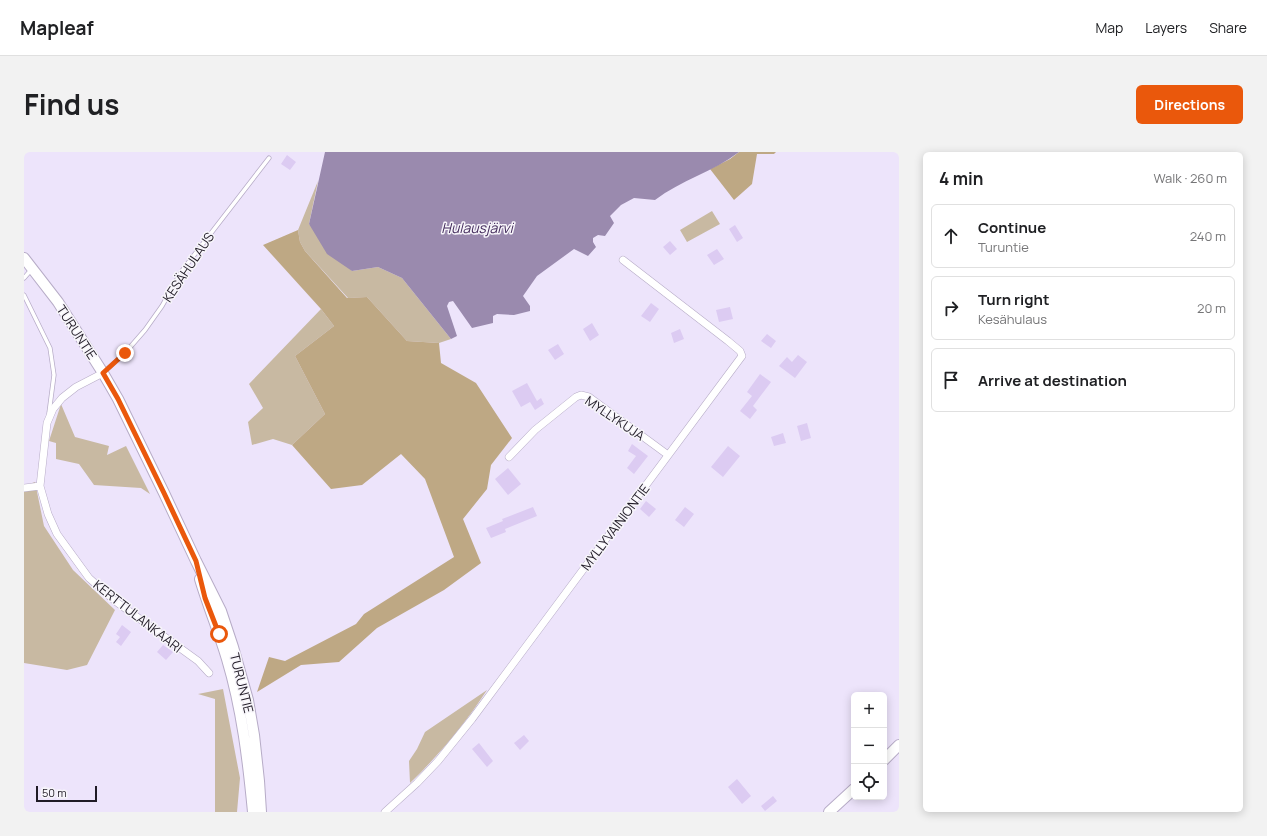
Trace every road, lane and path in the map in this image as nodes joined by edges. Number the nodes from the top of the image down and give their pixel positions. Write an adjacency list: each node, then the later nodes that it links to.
1 (269, 158): 7 (lane, KESÄHULAUS)
2 (24, 258): 4 (main road, TURUNTIE)
3 (624, 260): 9 (street, MYLLYVAINIONTIE)
4 (33, 268): 5 (lane); 7 (main road, TURUNTIE)
5 (24, 278)
6 (24, 295): 8 (lane)
7 (103, 373): 8 (street, KERTTULANKAARI); 13 (main road, TURUNTIE)
8 (47, 423): 11 (street, KERTTULANKAARI)
9 (668, 455): 10 (street, MYLLYKUJA); 20 (street, MYLLYVAINIONTIE)
10 (509, 457)
11 (40, 486): 12 (street); 14 (street, KERTTULANKAARI)
12 (24, 488)
13 (196, 561): 18 (main road, TURUNTIE); 19 (main road, TURUNTIE)
14 (209, 673)
15 (899, 745): 16 (main road)
16 (887, 757)
17 (851, 792): 21 (main road)
18 (253, 812)
19 (261, 812)
20 (385, 812)
21 (829, 812)

